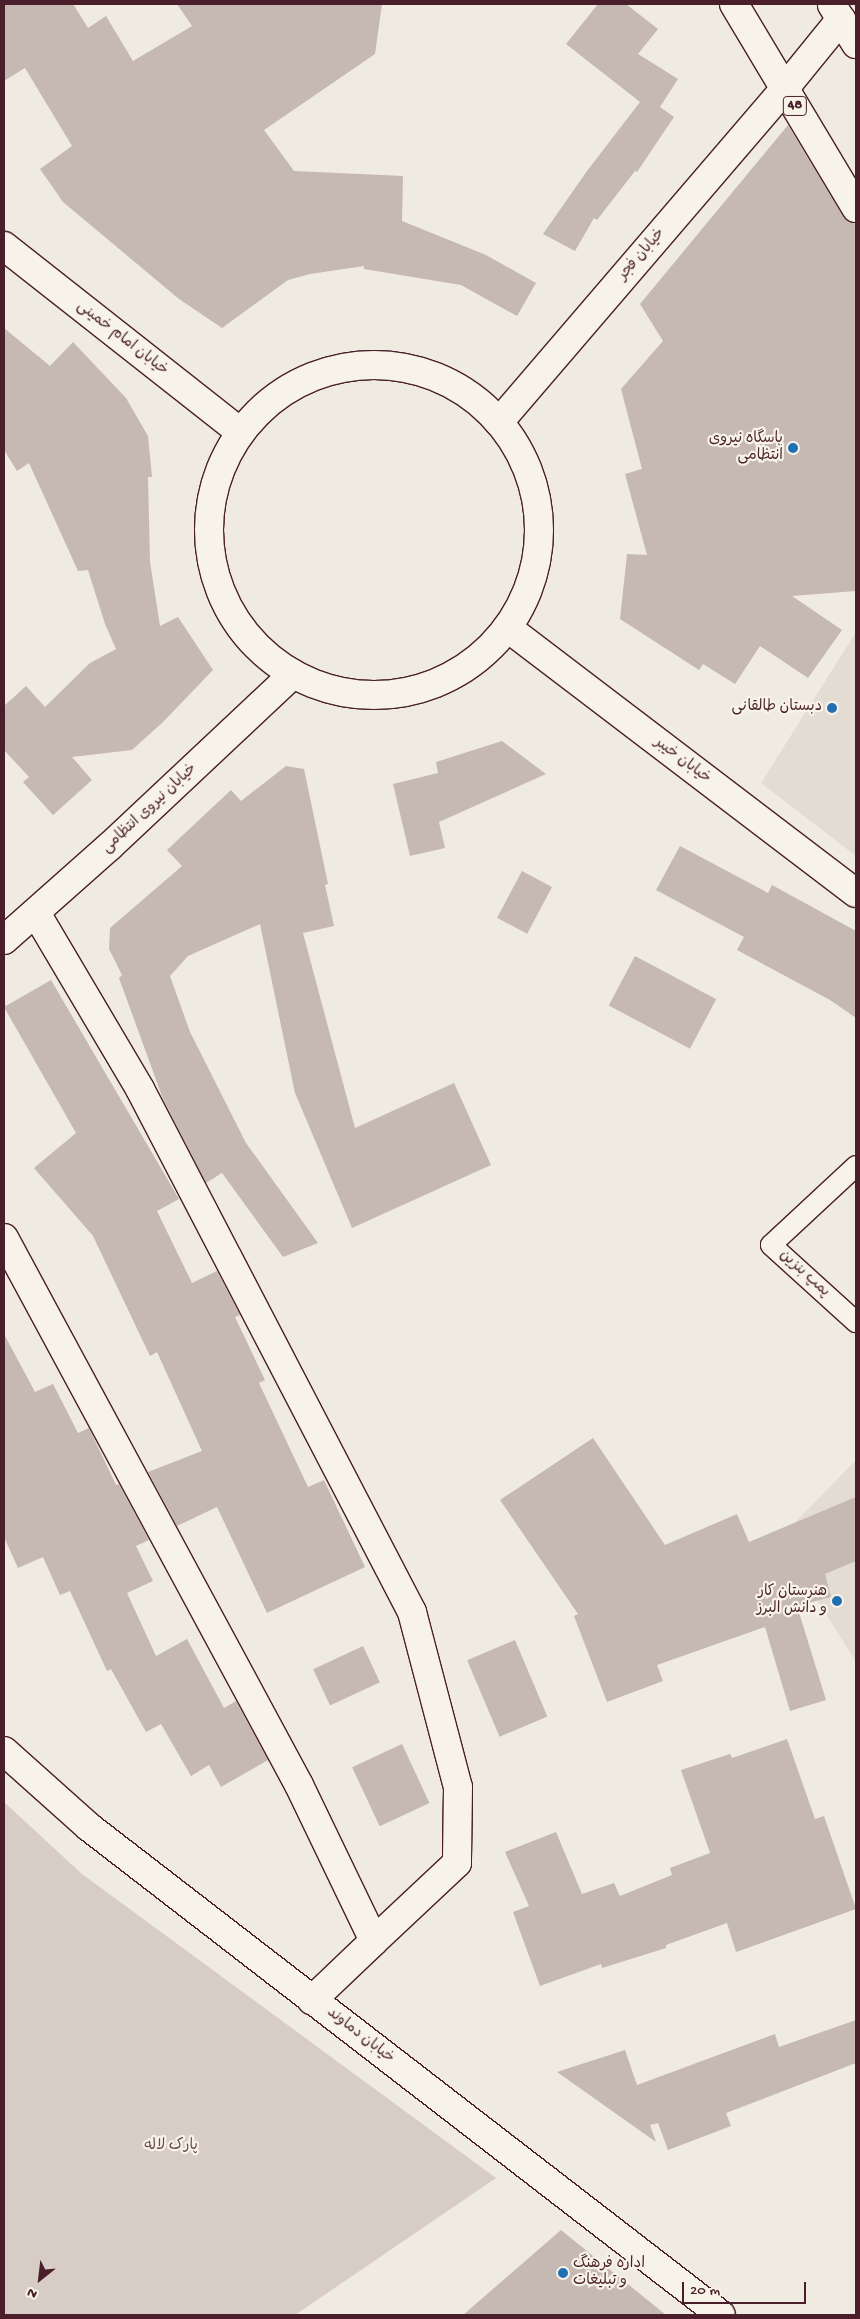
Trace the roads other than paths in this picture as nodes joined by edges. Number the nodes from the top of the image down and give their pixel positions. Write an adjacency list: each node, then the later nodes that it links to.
1 (734, 4): 4 (street, 48)
2 (841, 9): 3 (street); 4 (street, خیابان فجر)
3 (856, 44)
4 (784, 88): 5 (street, 48); 7 (street, خیابان فجر)
5 (856, 208)
6 (4, 246): 8 (street, خیابان امام خمینی)
7 (499, 422): 8 (street); 9 (street)
8 (240, 432): 10 (street)
9 (508, 628): 10 (street); 11 (street, خیابان خیبر)
10 (293, 674): 12 (street, خیابان نیروی انتظامی)
11 (856, 893)
12 (36, 913): 13 (street, خیابان نیروی انتظامی); 18 (street)
13 (4, 940)
14 (856, 1166): 16 (lane, پمپ بنزین)
15 (4, 1238): 18 (street)
16 (856, 1322)
17 (4, 1752): 19 (street, خیابان دماوند)
18 (374, 1941): 19 (street)
19 (312, 2000): 20 (street, خیابان دماوند)
20 (721, 2315)

